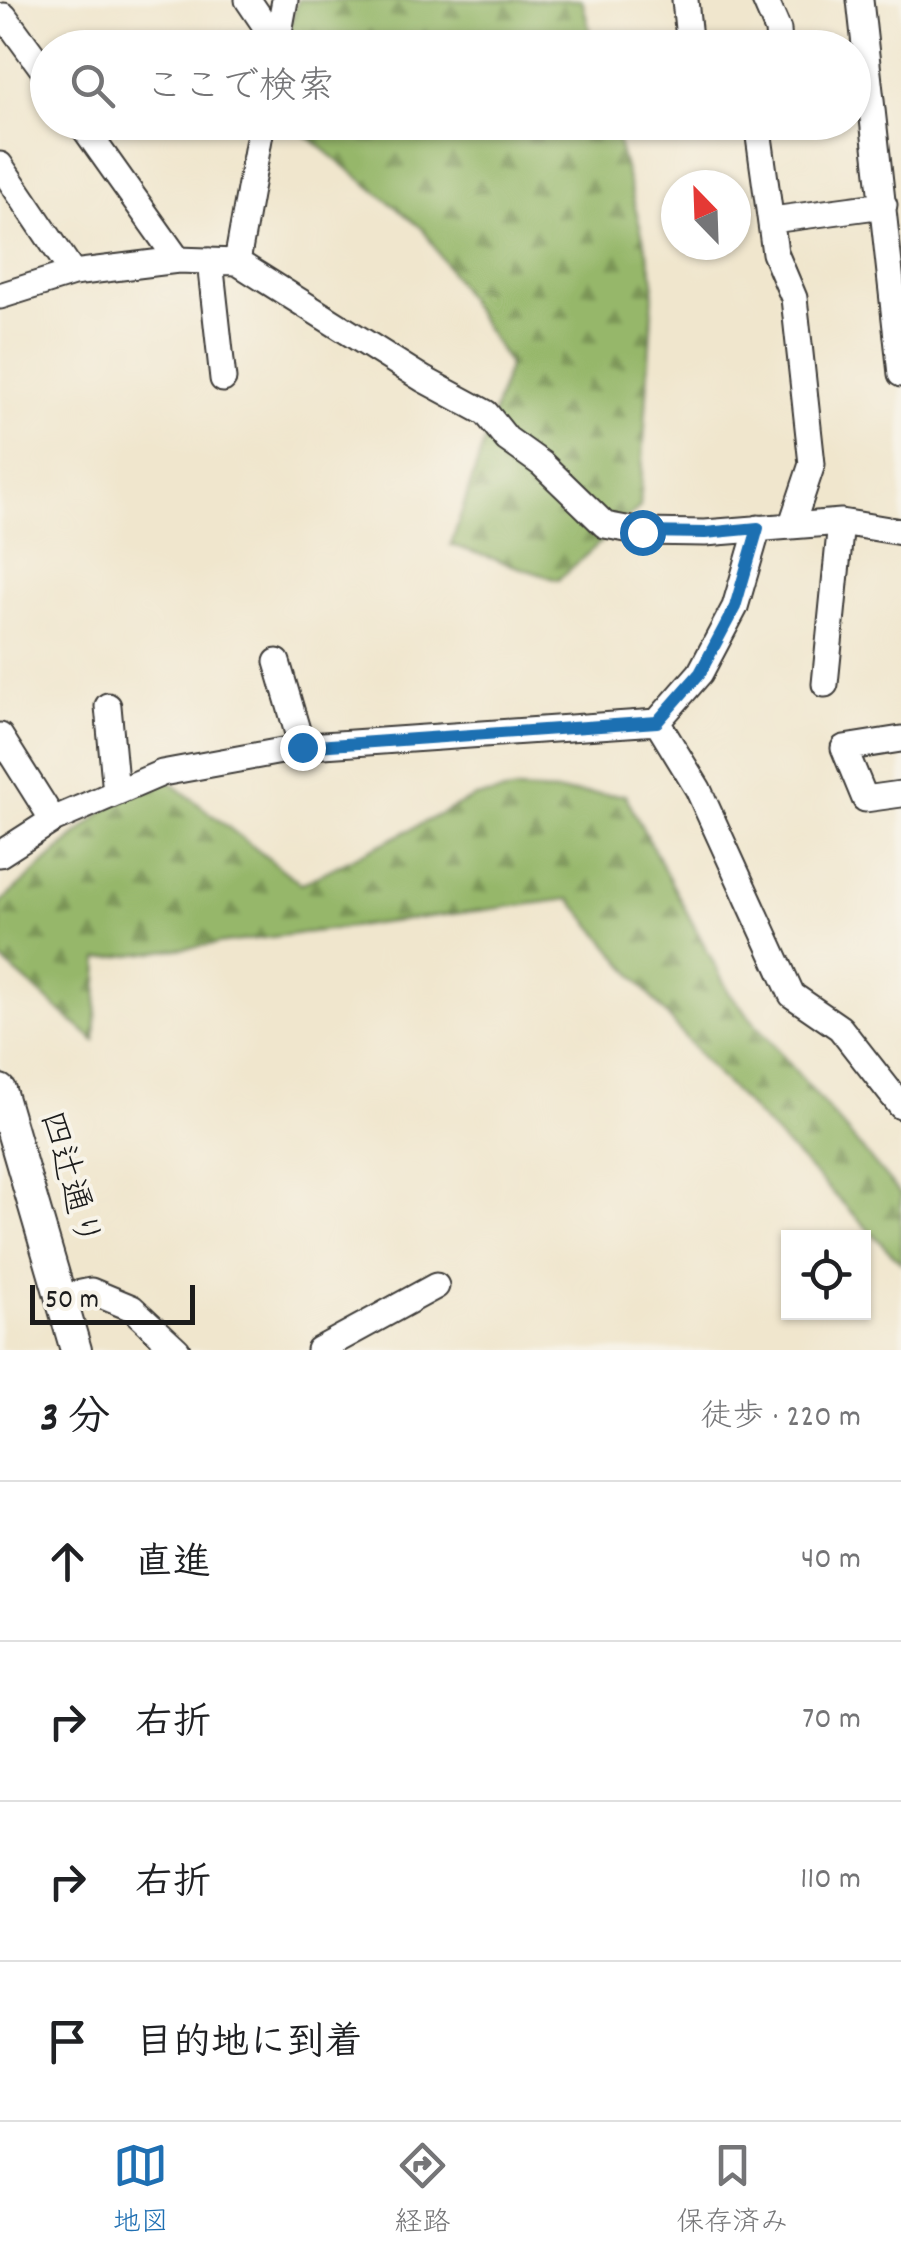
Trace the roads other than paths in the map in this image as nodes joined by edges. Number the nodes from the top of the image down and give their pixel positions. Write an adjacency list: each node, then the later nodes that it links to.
1 (248, 0): 7 (street)
2 (285, 0): 8 (street)
3 (685, 0): 9 (street)
4 (765, 0): 10 (street)
5 (860, 0): 11 (street)
6 (0, 18): 12 (street)
7 (267, 30)
8 (279, 30)
9 (688, 30)
10 (778, 30)
11 (864, 30)
12 (30, 51)
13 (871, 94): 18 (street)
14 (93, 140): 20 (street)
15 (259, 140): 22 (street)
16 (760, 140): 19 (street)
17 (0, 165): 23 (street)
18 (884, 205): 19 (street); 25 (street)
19 (772, 220): 28 (street)
20 (178, 260): 21 (street); 23 (street)
21 (210, 261): 22 (street); 26 (street)
22 (237, 262): 29 (street)
23 (73, 272): 24 (street)
24 (0, 296)
25 (901, 374)
26 (223, 378)
27 (841, 522): 28 (street); 30 (street); 32 (street)
28 (792, 524): 29 (street)
29 (758, 528): 34 (street)
30 (901, 532)
31 (277, 662): 37 (street)
32 (824, 684)
33 (108, 706): 38 (street)
34 (657, 722): 37 (street); 43 (street)
35 (0, 736): 40 (street)
36 (901, 739): 39 (street)
37 (302, 747): 38 (street)
38 (116, 793): 40 (street)
39 (901, 794)
40 (53, 820): 41 (street)
41 (0, 854)
42 (0, 1090): 45 (street, 四辻通り)
43 (901, 1106)
44 (436, 1286): 48 (street)
45 (62, 1297): 46 (street, 四辻通り); 47 (street)
46 (76, 1350)
47 (177, 1350)
48 (318, 1350)

